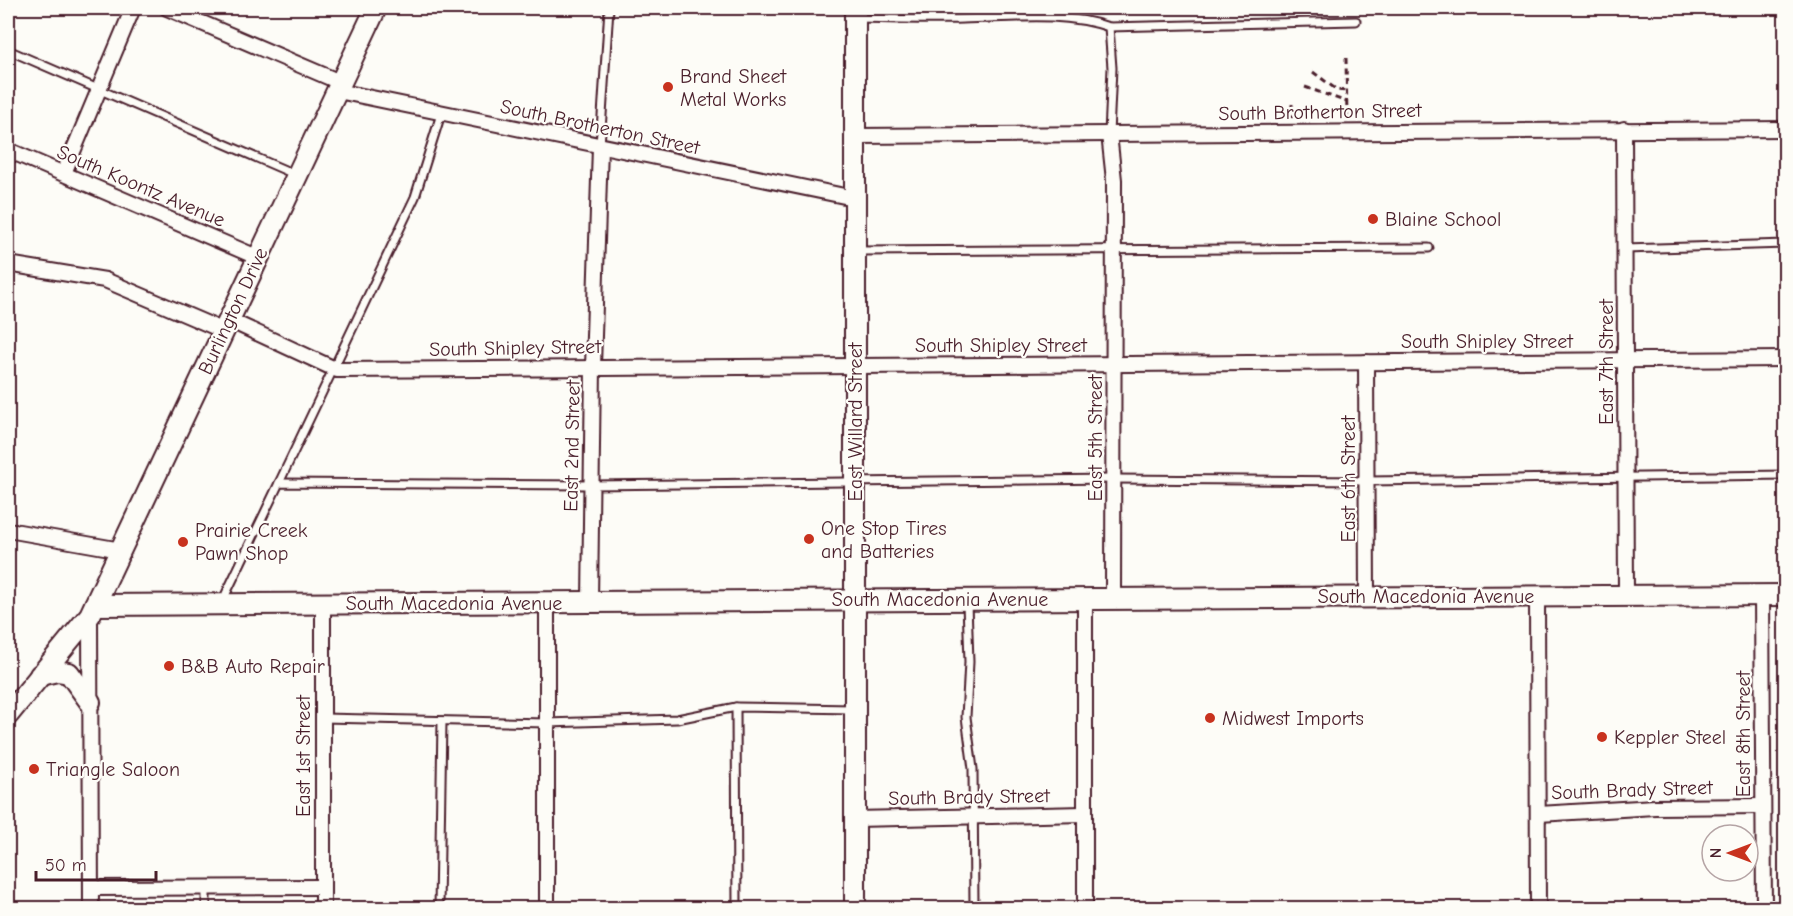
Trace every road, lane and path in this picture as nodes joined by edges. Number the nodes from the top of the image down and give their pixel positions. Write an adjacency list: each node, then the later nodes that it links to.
1 (133, 8): 13 (street)
2 (167, 8): 11 (street, South Brotherton Street)
3 (376, 8): 11 (street, Burlington Drive)
4 (609, 8): 24 (lane)
5 (855, 13): 7 (lane); 23 (street, East Willard Street)
6 (1356, 21): 7 (lane)
7 (1109, 27): 22 (lane)
8 (8, 50): 13 (lane)
9 (1346, 58): 14 (path)
10 (1313, 72): 14 (path)
11 (340, 87): 17 (street, South Brotherton Street); 27 (street, Burlington Drive)
12 (1305, 87): 15 (path)
13 (98, 90): 26 (street); 27 (lane)
14 (1346, 91): 15 (path)
15 (1347, 102): 19 (path)
16 (1292, 104): 18 (path)
17 (441, 114): 24 (street, South Brotherton Street); 43 (lane)
18 (1292, 120)
19 (1347, 120)
20 (1624, 129): 21 (street, South Brotherton Street); 22 (street, South Brotherton Street); 31 (street, East 7th Street)
21 (1785, 129)
22 (1109, 134): 23 (street, South Brotherton Street); 32 (street, East 5th Street)
23 (855, 136): 28 (street, East Willard Street)
24 (600, 147): 28 (street, South Brotherton Street); 42 (street, East 2nd Street)
25 (8, 150): 26 (street, South Koontz Avenue)
26 (63, 173): 34 (street, South Koontz Avenue)
27 (298, 176): 34 (street, Burlington Drive)
28 (854, 198): 33 (street, East Willard Street)
29 (1785, 244): 31 (lane)
30 (1429, 248): 32 (lane)
31 (1625, 249): 38 (street, East 7th Street)
32 (1115, 250): 33 (lane); 40 (street, East 5th Street)
33 (855, 251): 41 (street, East Willard Street)
34 (259, 258): 36 (street, Burlington Drive)
35 (8, 264): 36 (street, South Shipley Street)
36 (226, 326): 43 (street, South Shipley Street); 52 (street, Burlington Drive)
37 (1785, 359): 38 (street, South Shipley Street)
38 (1626, 360): 39 (street, South Shipley Street); 45 (street, East 7th Street)
39 (1366, 362): 40 (street, South Shipley Street); 47 (street, East 6th Street)
40 (1115, 363): 41 (street, South Shipley Street); 46 (street, East 5th Street)
41 (855, 365): 42 (street, South Shipley Street); 49 (street, East Willard Street)
42 (593, 367): 43 (street, South Shipley Street); 50 (street, East 2nd Street)
43 (332, 369): 48 (lane)
44 (1785, 475): 45 (lane)
45 (1626, 478): 47 (lane); 57 (street, East 7th Street)
46 (1114, 479): 47 (lane); 49 (lane); 59 (street, East 5th Street)
47 (1368, 481): 55 (street, East 6th Street)
48 (279, 483): 50 (lane); 65 (lane)
49 (855, 483): 50 (lane); 61 (street, East Willard Street)
50 (591, 485): 63 (street, East 2nd Street)
51 (8, 530): 52 (street)
52 (121, 550): 66 (street, Burlington Drive)
53 (1762, 595): 54 (street, South Macedonia Avenue); 57 (street, South Macedonia Avenue); 75 (street, East 8th Street)
54 (1785, 595)
55 (1367, 596): 56 (street, South Macedonia Avenue); 59 (street, South Macedonia Avenue)
56 (1537, 596): 57 (street, South Macedonia Avenue); 77 (street)
57 (1626, 596)
58 (1085, 598): 59 (street, South Macedonia Avenue); 60 (street, South Macedonia Avenue); 76 (street)
59 (1113, 598)
60 (967, 599): 61 (street, South Macedonia Avenue); 78 (lane)
61 (855, 600): 63 (street, South Macedonia Avenue); 70 (street, East Willard Street)
62 (547, 602): 63 (street, South Macedonia Avenue); 64 (street, South Macedonia Avenue); 74 (street)
63 (590, 602)
64 (323, 603): 65 (street, South Macedonia Avenue); 72 (street, East 1st Street)
65 (221, 604): 66 (street, South Macedonia Avenue)
66 (92, 610): 67 (street, Burlington Drive); 68 (street)
67 (40, 675): 68 (street); 71 (street, Burlington Drive)
68 (90, 702): 81 (street)
69 (736, 707): 70 (lane); 74 (lane); 88 (lane)
70 (855, 709): 79 (street, East Willard Street)
71 (8, 715)
72 (323, 718): 73 (lane); 80 (street, East 1st Street)
73 (442, 721): 74 (lane); 86 (lane)
74 (547, 723): 87 (street)
75 (1763, 806): 77 (street, South Brady Street); 93 (street, East 8th Street)
76 (1084, 814): 78 (street, South Brady Street); 91 (street)
77 (1539, 814): 92 (street)
78 (974, 816): 79 (street, South Brady Street); 90 (lane)
79 (855, 819): 89 (street, East Willard Street)
80 (323, 887): 82 (street); 85 (street, East 1st Street)
81 (91, 888): 82 (street); 83 (street)
82 (206, 888): 84 (lane)
83 (91, 909)
84 (206, 909)
85 (323, 909)
86 (439, 909)
87 (547, 909)
88 (737, 909)
89 (855, 909)
90 (974, 909)
91 (1085, 909)
92 (1538, 909)
93 (1764, 909)

